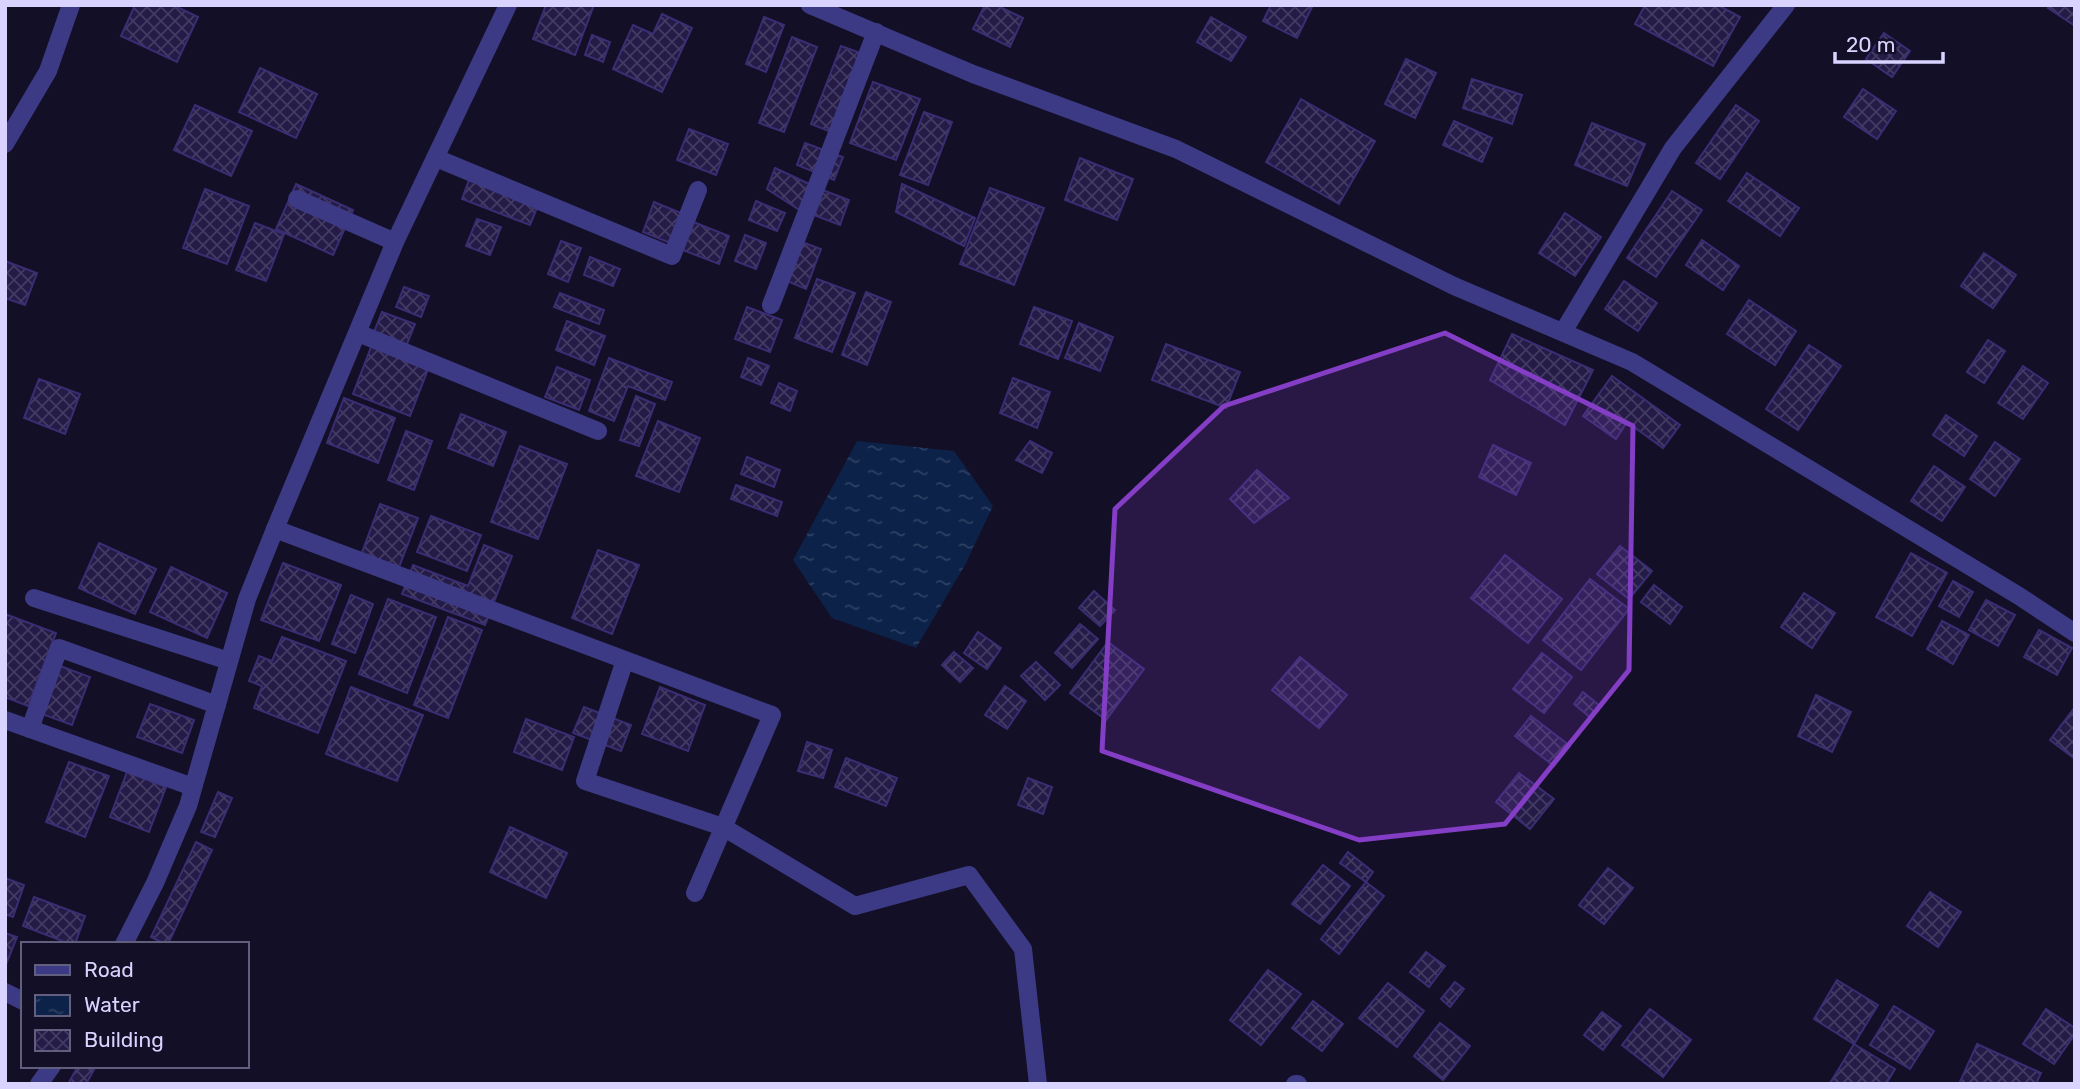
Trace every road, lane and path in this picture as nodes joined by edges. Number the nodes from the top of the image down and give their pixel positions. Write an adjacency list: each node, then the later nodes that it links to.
1 (72, 5): 6 (street)
2 (508, 5): 7 (street)
3 (810, 5): 5 (street)
4 (1786, 5): 12 (street)
5 (876, 32): 11 (street); 12 (street)
6 (5, 144)
7 (436, 158): 8 (street); 10 (street)
8 (698, 190)
9 (297, 199): 10 (street)
10 (395, 242): 13 (street)
11 (771, 305)
12 (1563, 332): 17 (street)
13 (358, 333): 14 (street); 15 (street)
14 (598, 431)
15 (275, 529): 18 (street); 19 (street)
16 (34, 598): 19 (street)
17 (2075, 633)
18 (625, 660): 24 (street); 24 (street)
19 (229, 661): 20 (street)
20 (217, 705): 22 (street); 23 (street)
21 (5, 720): 22 (street)
22 (30, 729): 23 (street)
23 (193, 787): 26 (street)
24 (723, 827): 25 (street); 31 (street)
25 (695, 892)
26 (125, 942)
27 (5, 992): 28 (street)
28 (21, 1000)
29 (51, 1068): 30 (street)
30 (39, 1084)
31 (1038, 1084)

